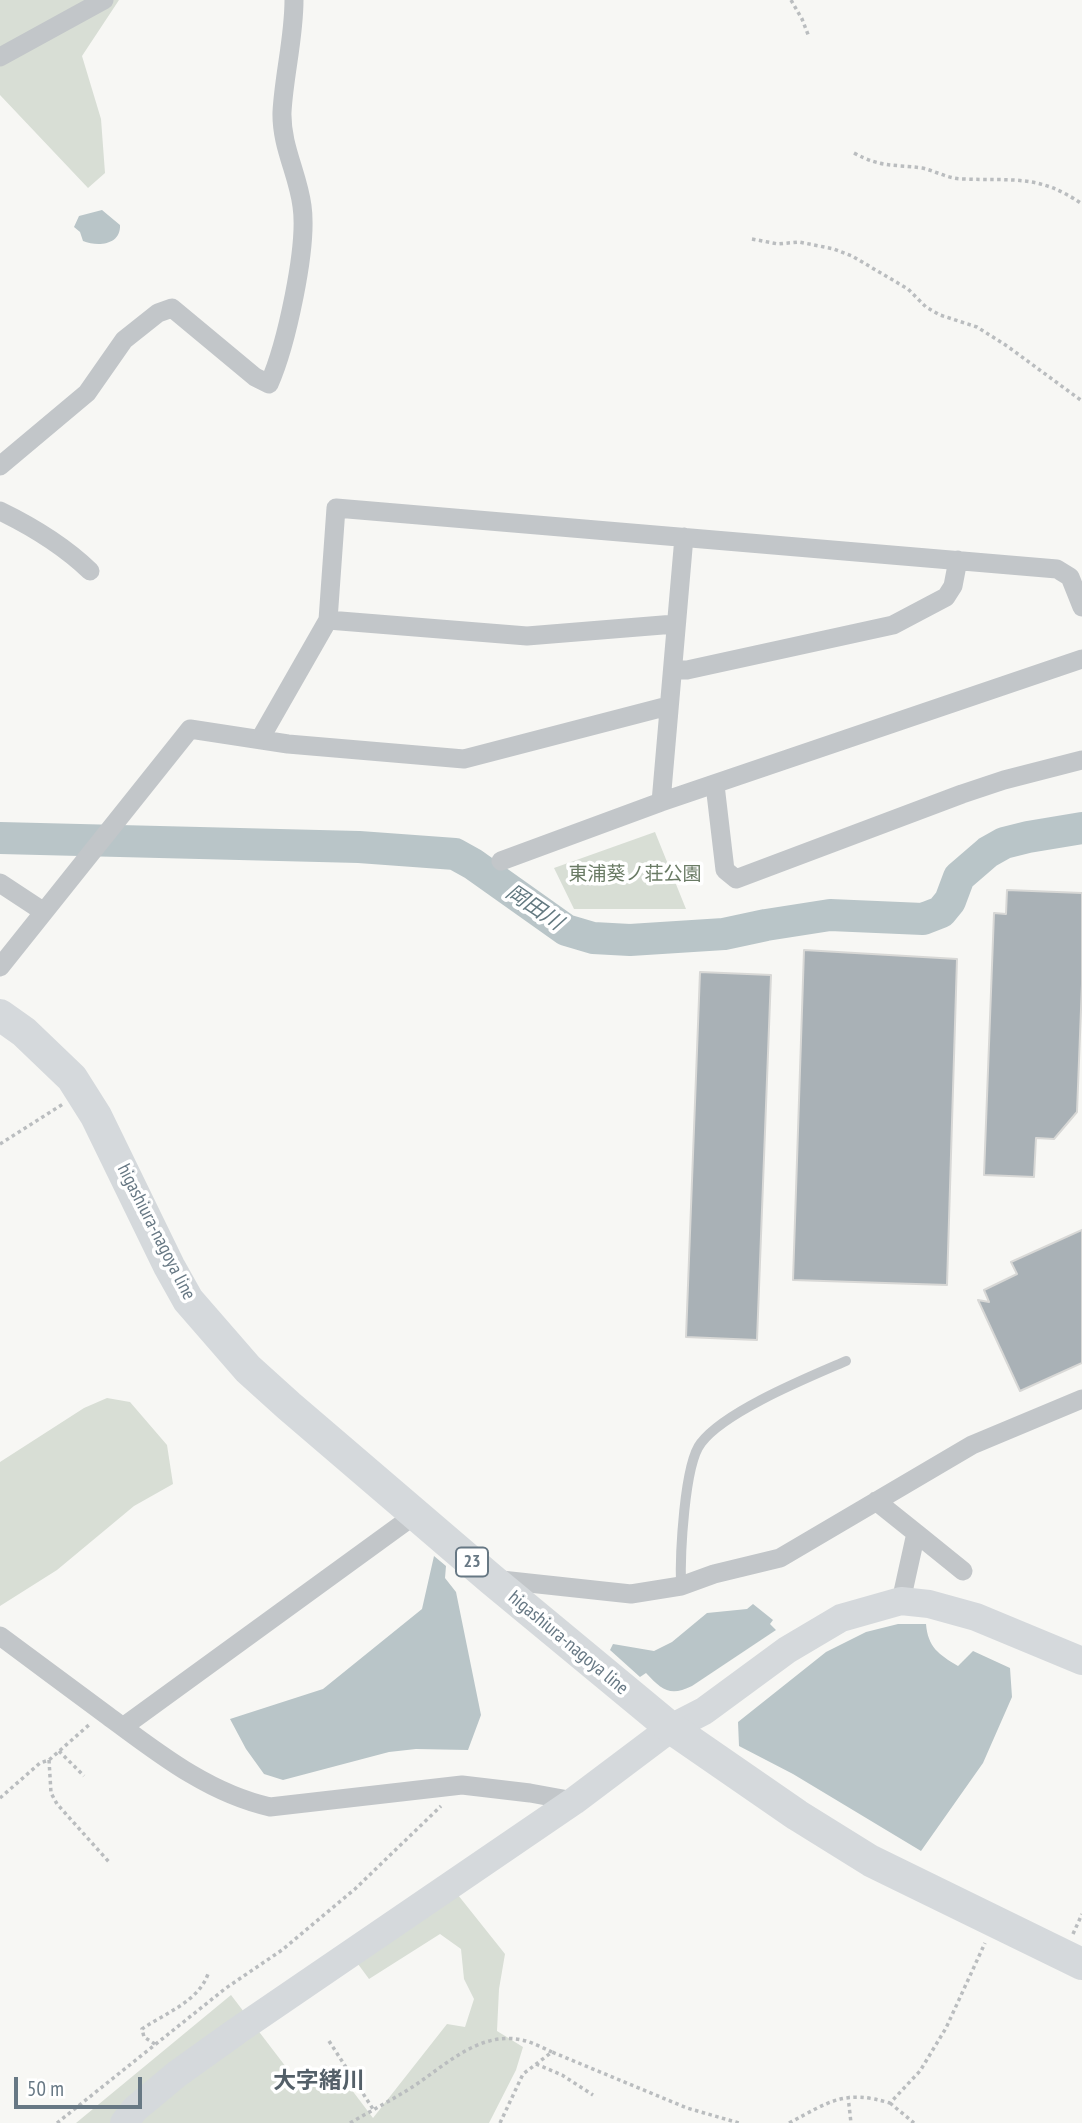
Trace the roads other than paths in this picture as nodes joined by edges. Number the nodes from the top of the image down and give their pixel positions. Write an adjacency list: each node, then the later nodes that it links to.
1 (104, 0): 3 (street)
2 (295, 0): 4 (street)
3 (0, 57)
4 (0, 466)
5 (0, 511): 8 (street)
6 (684, 537): 7 (street); 10 (street); 11 (street)
7 (958, 559): 9 (street); 13 (street)
8 (90, 571)
9 (1082, 607)
10 (328, 620): 11 (street); 15 (street)
11 (675, 624): 13 (street)
12 (1082, 659): 17 (street)
13 (673, 670): 14 (street)
14 (668, 706): 15 (street); 18 (street)
15 (260, 738): 21 (street)
16 (1082, 760): 17 (street)
17 (715, 785): 18 (street)
18 (661, 802): 19 (street)
19 (501, 861)
20 (0, 883): 21 (street)
21 (44, 912): 22 (street)
22 (0, 967)
23 (0, 1014): 27 (main road, higashiura-nagoya line / 23)
24 (846, 1361): 31 (lane)
25 (1082, 1399): 26 (street)
26 (876, 1501): 28 (street); 31 (street)
27 (416, 1514): 30 (main road, higashiura-nagoya line / 23); 35 (street)
28 (916, 1533): 29 (street); 32 (street)
29 (963, 1571)
30 (491, 1579): 31 (street); 36 (main road, higashiura-nagoya line / 23)
31 (681, 1586)
32 (901, 1601): 34 (street); 36 (street)
33 (0, 1636): 35 (street)
34 (1082, 1661)
35 (123, 1727): 37 (street)
36 (671, 1728): 37 (street); 38 (main road, higashiura-nagoya line / 23)
37 (574, 1801): 39 (street)
38 (1082, 1964)
39 (124, 2123)

